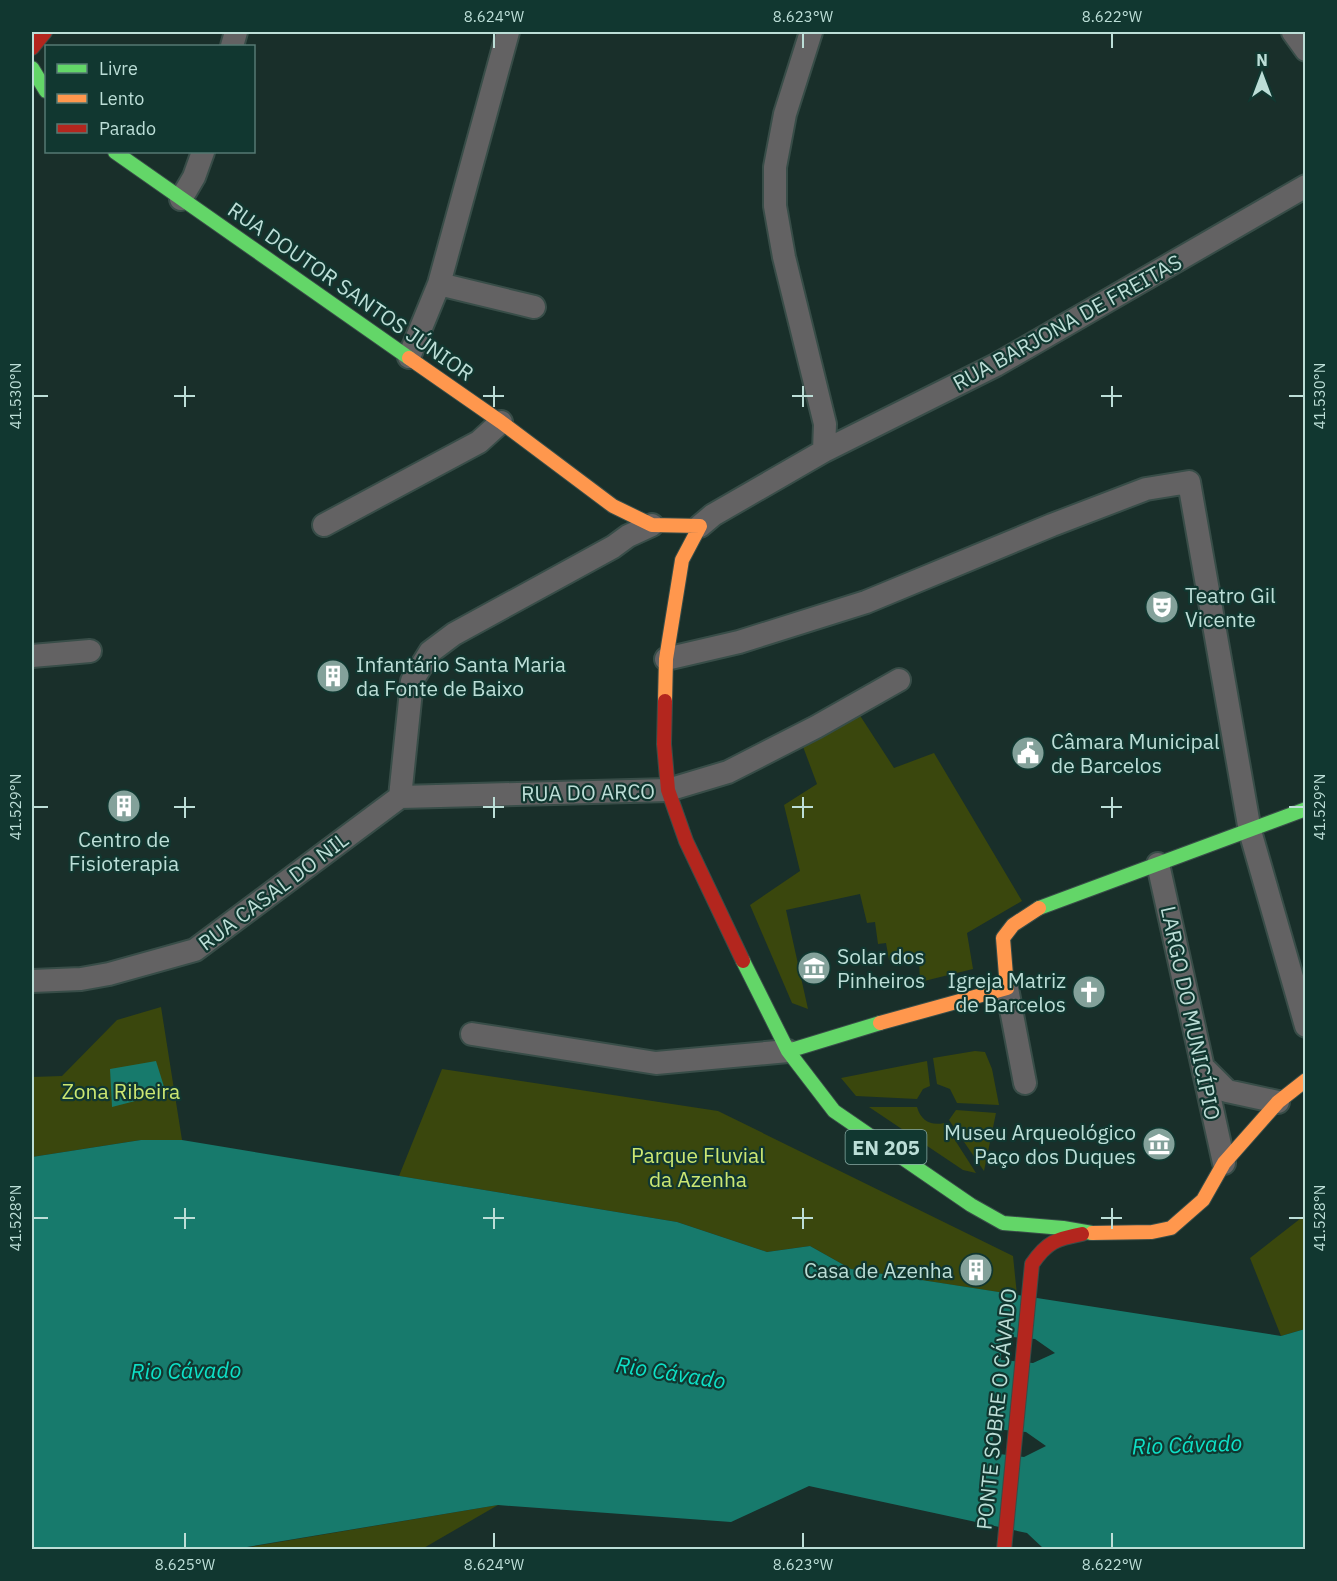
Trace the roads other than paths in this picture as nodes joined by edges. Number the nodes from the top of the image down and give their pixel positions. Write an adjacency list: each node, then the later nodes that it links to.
1 (45, 32): 5 (main road)
2 (507, 32): 13 (street)
3 (811, 32): 17 (street)
4 (1293, 32): 6 (street)
5 (32, 48)
6 (1305, 50)
7 (32, 68): 8 (main road)
8 (45, 89)
9 (116, 153): 12 (main road, RUA DOUTOR SANTOS JÚNIOR)
10 (204, 153): 12 (street)
11 (1305, 186): 17 (street, RUA BARJONA DE FREITAS)
12 (181, 199): 15 (main road, RUA DOUTOR SANTOS JÚNIOR)
13 (439, 284): 14 (street); 15 (street)
14 (534, 307)
15 (409, 357): 16 (main road, RUA DOUTOR SANTOS JÚNIOR)
16 (501, 422): 18 (street); 19 (main road, RUA DOUTOR SANTOS JÚNIOR)
17 (824, 451): 20 (street, RUA BARJONA DE FREITAS)
18 (324, 525)
19 (652, 525): 20 (main road); 26 (street)
20 (699, 526): 23 (main road)
21 (90, 651): 22 (street)
22 (32, 656)
23 (666, 659): 25 (main road); 28 (street)
24 (899, 680): 25 (street, RUA DO ARCO)
25 (668, 790): 26 (street, RUA DO ARCO); 34 (main road)
26 (400, 796): 30 (street, RUA CASAL DO NIL)
27 (1305, 809): 28 (main road)
28 (1250, 831): 29 (main road); 32 (street)
29 (1158, 864): 31 (main road); 35 (street, LARGO DO MUNICÍPIO)
30 (32, 981)
31 (1007, 988): 34 (main road); 37 (street)
32 (1305, 1026)
33 (472, 1034): 34 (street)
34 (788, 1051): 40 (main road, EN 205)
35 (1203, 1067): 38 (street); 39 (street, LARGO DO MUNICÍPIO)
36 (1305, 1080): 38 (main road, EN 205)
37 (1025, 1083)
38 (1278, 1102): 39 (main road, EN 205)
39 (1224, 1162): 41 (main road, EN 205)
40 (1003, 1223): 41 (main road, EN 205); 42 (main road, EN 205)
41 (1088, 1233): 42 (main road, EN 205)
42 (1032, 1269): 43 (main road, PONTE SOBRE O CÁVADO)
43 (1004, 1550)

